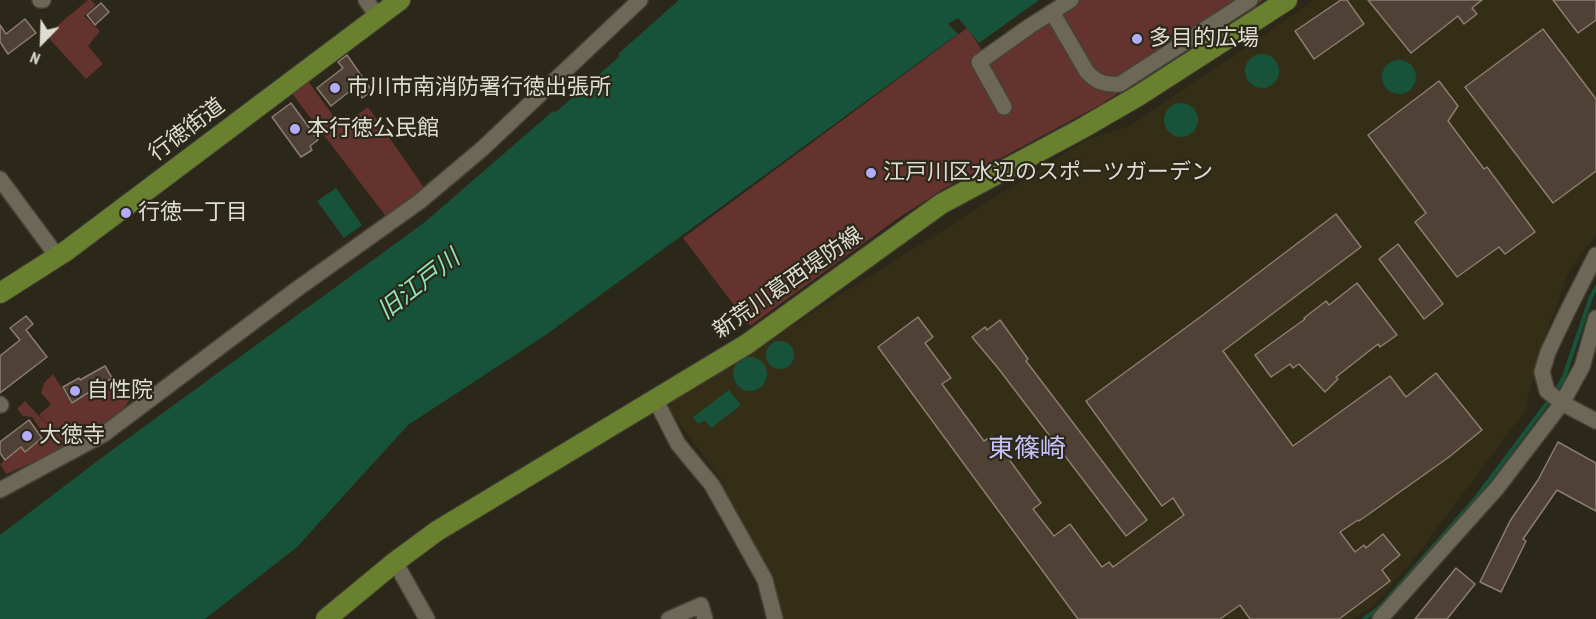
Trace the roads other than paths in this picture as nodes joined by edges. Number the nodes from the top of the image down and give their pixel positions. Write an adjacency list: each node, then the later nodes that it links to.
1 (366, 0): 8 (street)
2 (399, 0): 8 (main road, 行徳街道)
3 (640, 0): 18 (street)
4 (1071, 0): 7 (street)
5 (1250, 0): 7 (street)
6 (1287, 0): 15 (main road, 新荒川葛西堤防線)
7 (1052, 12): 9 (street)
8 (378, 17): 12 (main road, 行徳街道)
9 (1004, 107)
10 (0, 179): 12 (street)
11 (1596, 255): 16 (street)
12 (57, 256): 13 (main road, 行徳街道)
13 (0, 293)
14 (1596, 318): 16 (street)
15 (655, 399): 19 (main road, 新荒川葛西堤防線); 24 (street)
16 (1562, 403): 17 (street); 25 (street)
17 (1596, 421)
18 (0, 490)
19 (395, 562): 20 (main road, 新荒川葛西堤防線); 21 (street)
20 (326, 619)
21 (427, 619)
22 (669, 619): 23 (street)
23 (705, 619)
24 (775, 619)
25 (1380, 619)

